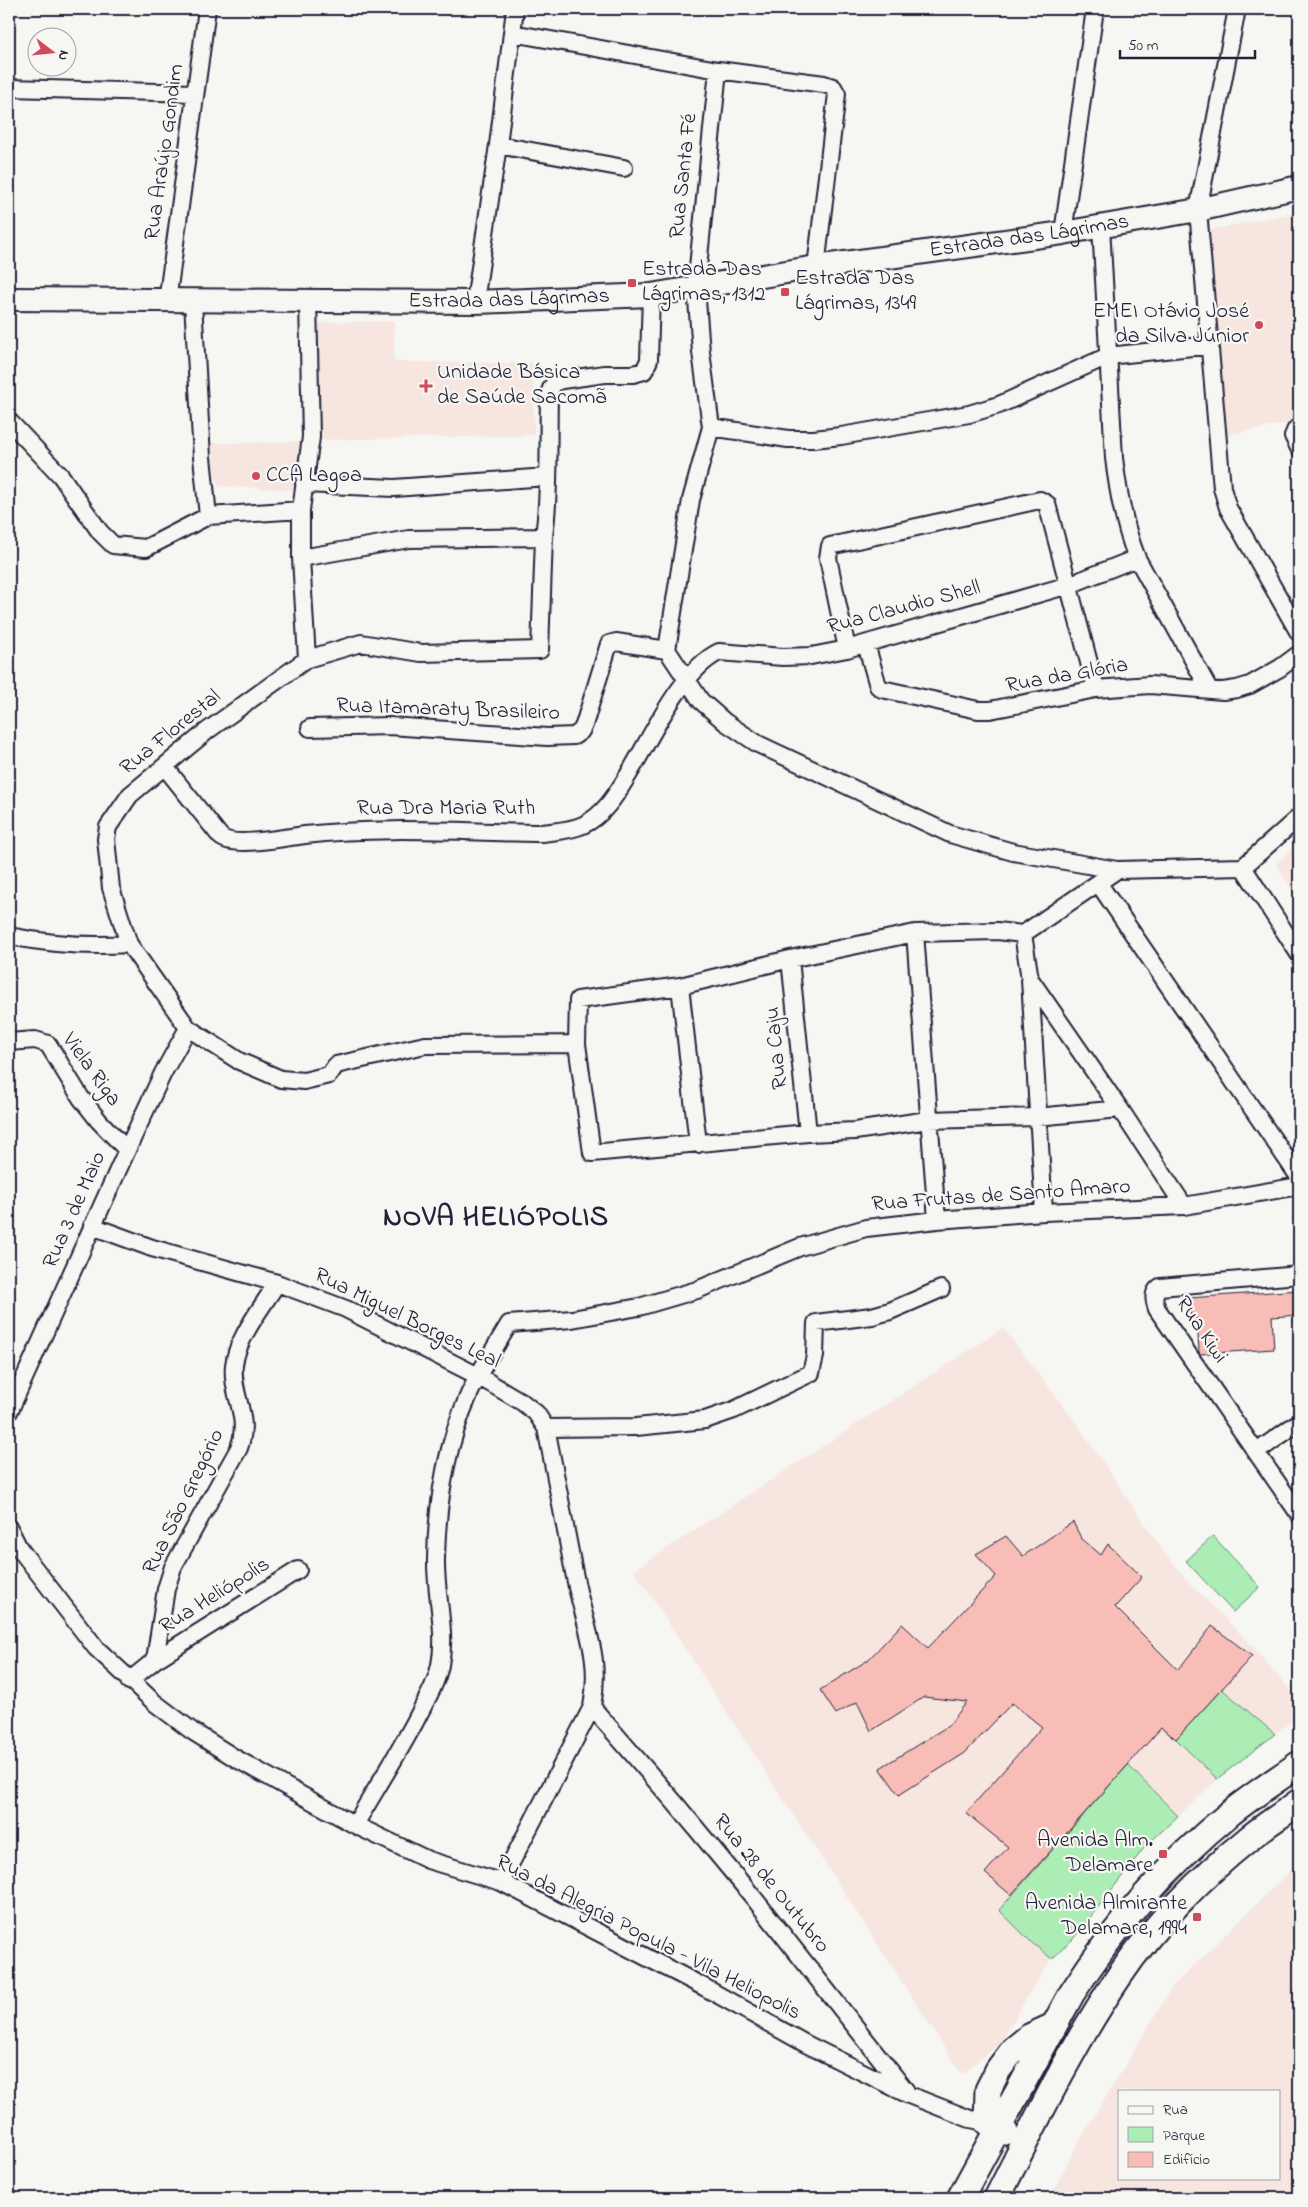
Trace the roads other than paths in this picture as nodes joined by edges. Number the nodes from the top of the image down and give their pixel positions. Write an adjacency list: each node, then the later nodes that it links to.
1 (207, 9): 8 (street, Rua Araújo Gondim)
2 (515, 9): 5 (street)
3 (1095, 9): 14 (street)
4 (1237, 9): 12 (street)
5 (512, 33): 6 (street); 9 (street)
6 (718, 70): 15 (street); 16 (street, Rua Santa Fé)
7 (9, 88): 8 (street)
8 (195, 93): 19 (street, Rua Araújo Gondim)
9 (498, 145): 10 (street); 22 (street)
10 (624, 168)
11 (1299, 187): 12 (main road, Estrada das Lágrimas)
12 (1198, 210): 13 (main road, Estrada das Lágrimas); 23 (street)
13 (1101, 226): 14 (main road, Estrada das Lágrimas); 24 (street)
14 (1063, 233): 15 (main road, Estrada das Lágrimas)
15 (816, 267): 16 (main road, Estrada das Lágrimas)
16 (696, 287): 17 (main road, Estrada das Lágrimas); 26 (street, Rua Santa Fé)
17 (651, 295): 22 (main road, Estrada das Lágrimas); 29 (street)
18 (9, 299): 19 (main road, Estrada das Lágrimas)
19 (167, 302): 20 (main road, Estrada das Lágrimas)
20 (193, 302): 21 (main road, Estrada das Lágrimas); 32 (street)
21 (308, 302): 22 (main road, Estrada das Lágrimas); 30 (street)
22 (474, 302)
23 (1210, 345): 24 (street); 37 (street)
24 (1108, 356): 26 (street); 35 (street)
25 (9, 421): 32 (street)
26 (711, 427): 40 (street)
27 (1299, 427): 28 (street)
28 (1299, 448)
29 (547, 477): 30 (street); 33 (street)
30 (304, 484): 31 (street)
31 (301, 510): 32 (street); 34 (street)
32 (208, 516)
33 (544, 538): 34 (street); 42 (street, Rua Florestal)
34 (301, 558): 42 (street)
35 (1137, 558): 36 (street, Rua Claudio Shell); 45 (street)
36 (1069, 585): 38 (street, Rua Claudio Shell); 39 (street); 44 (street)
37 (1299, 633)
38 (866, 644): 39 (street, Rua Claudio Shell); 44 (street, Rua da Glória)
39 (847, 649): 43 (street, Rua Claudio Shell)
40 (667, 650): 43 (street); 46 (street, Rua Itamaraty Brasileiro)
41 (1299, 654): 45 (street, Rua da Glória)
42 (307, 659): 47 (street, Rua Florestal)
43 (686, 680): 47 (street, Rua Dra Maria Ruth); 50 (street)
44 (1096, 689): 45 (street, Rua da Glória)
45 (1209, 689)
46 (310, 728)
47 (165, 766): 55 (street, Rua Florestal)
48 (1299, 817): 49 (street)
49 (1243, 867): 50 (street); 56 (street)
50 (1117, 870): 51 (street)
51 (1099, 884): 53 (street); 69 (street)
52 (915, 933): 53 (street); 57 (street); 65 (street)
53 (1024, 934): 58 (street)
54 (9, 936): 55 (street)
55 (130, 944): 60 (street, Rua Florestal)
56 (1299, 954)
57 (790, 959): 59 (street); 66 (street, Rua Caju)
58 (1030, 979): 63 (street); 64 (street)
59 (680, 986): 62 (street); 67 (street)
60 (188, 1028): 62 (street, Rua Florestal); 68 (street, Rua 3 de Maio)
61 (9, 1042): 68 (street, Viela Riga)
62 (577, 1044): 67 (street)
63 (1120, 1109): 64 (street); 71 (street)
64 (1037, 1117): 65 (street); 72 (street)
65 (928, 1120): 66 (street); 73 (street)
66 (808, 1133): 67 (street)
67 (698, 1144)
68 (126, 1150): 74 (street, Rua 3 de Maio)
69 (1299, 1177)
70 (1299, 1186): 71 (street, Rua Frutas de Santo Amaro)
71 (1184, 1206): 72 (street, Rua Frutas de Santo Amaro)
72 (1044, 1212): 73 (street, Rua Frutas de Santo Amaro)
73 (937, 1220): 78 (street, Rua Frutas de Santo Amaro)
74 (92, 1226): 76 (street, Rua Miguel Borges Leal); 79 (street, Rua 3 de Maio)
75 (1299, 1275): 82 (street, Rua Kiwi)
76 (277, 1283): 78 (street, Rua Miguel Borges Leal); 86 (street, Rua São Gregório)
77 (941, 1289): 81 (street)
78 (478, 1376): 81 (street, Rua Miguel Borges Leal); 91 (street)
79 (9, 1412)
80 (1299, 1422): 82 (street)
81 (546, 1428): 88 (street)
82 (1258, 1451): 83 (street, Rua Kiwi)
83 (1299, 1514)
84 (9, 1528): 87 (street, Rua da Alegria Popula - Vila Heliopolis)
85 (298, 1570): 86 (street, Rua Heliópolis)
86 (155, 1660): 87 (street)
87 (129, 1680): 91 (street, Rua da Alegria Popula - Vila Heliopolis)
88 (592, 1707): 92 (street); 93 (street, Rua 28 de Outubro)
89 (1299, 1764): 94 (main road)
90 (1299, 1802): 95 (main road)
91 (355, 1825): 92 (street, Rua da Alegria Popula - Vila Heliopolis)
92 (501, 1882): 93 (street, Rua da Alegria Popula - Vila Heliopolis)
93 (909, 2095): 94 (street, Rua da Alegria Popula - Vila Heliopolis)
94 (992, 2125): 95 (main road); 96 (main road)
95 (1025, 2142): 97 (main road)
96 (960, 2198)
97 (997, 2198)

